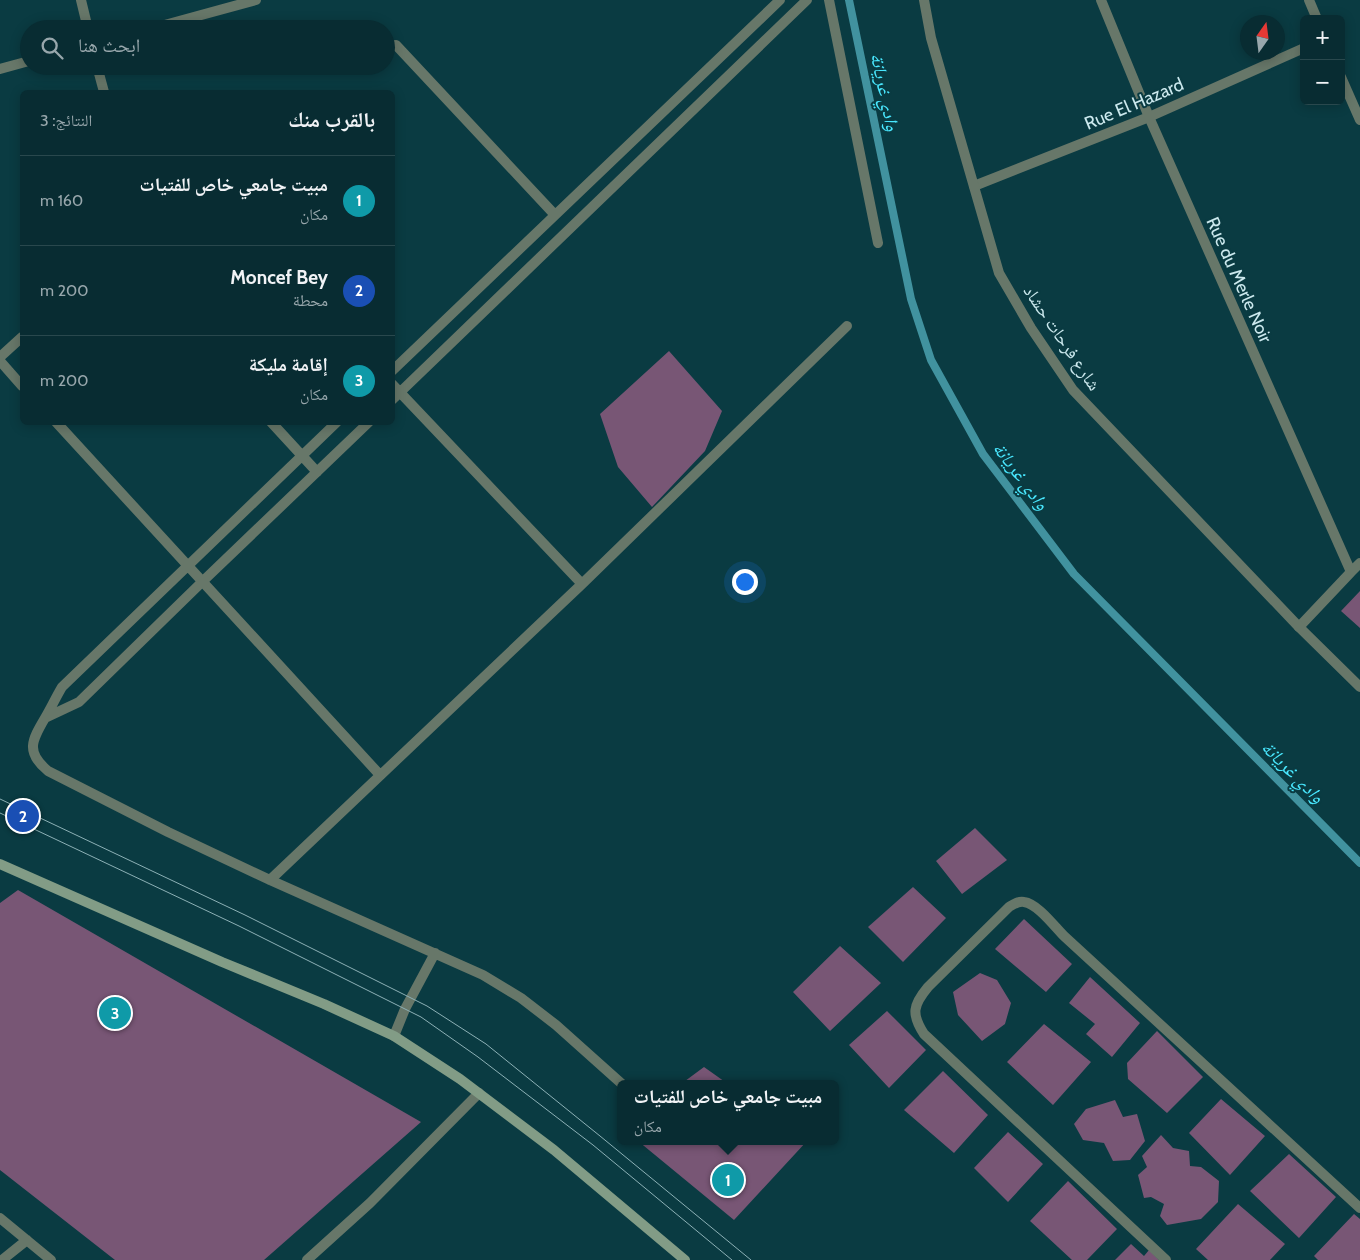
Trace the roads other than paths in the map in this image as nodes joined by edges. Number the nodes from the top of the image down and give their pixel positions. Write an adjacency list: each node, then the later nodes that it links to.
1 (80, 0): 10 (street)
2 (256, 0): 11 (street)
3 (780, 0): 22 (street)
4 (807, 0): 31 (street)
5 (829, 0): 23 (street)
6 (924, 0): 21 (street, شارع فرحات حشاد)
7 (1101, 0): 19 (street, Rue du Merle Noir)
8 (1309, 0): 9 (street)
9 (1315, 15)
10 (86, 20)
11 (183, 20)
12 (396, 46): 22 (street)
13 (1300, 50): 19 (street, Rue El Hazard)
14 (20, 63): 15 (street)
15 (0, 69)
16 (99, 75): 18 (street)
17 (1345, 86): 20 (street)
18 (103, 90)
19 (1149, 117): 21 (street, Rue El Hazard); 41 (street, Rue du Merle Noir)
20 (1360, 120)
21 (974, 186): 44 (street, شارع فرحات حشاد)
22 (555, 215): 28 (street)
23 (878, 243)
24 (847, 326): 43 (street)
25 (20, 339): 26 (street)
26 (0, 357)
27 (0, 361): 29 (street)
28 (395, 368)
29 (20, 384)
30 (395, 387): 31 (street)
31 (401, 393): 32 (street); 43 (street)
32 (395, 398)
33 (59, 425): 40 (street)
34 (274, 425): 37 (street)
35 (335, 425): 37 (street)
36 (366, 425): 38 (street)
37 (302, 456): 38 (street); 40 (street)
38 (317, 472): 42 (street)
39 (1360, 563): 41 (street)
40 (188, 566): 42 (street); 46 (street)
41 (1351, 572): 44 (street)
42 (202, 582): 46 (street); 47 (street)
43 (582, 584): 47 (street)
44 (1300, 627): 45 (street, شارع فرحات حشاد)
45 (1360, 687)
46 (44, 718): 49 (street)
47 (380, 775): 49 (street)
48 (0, 864): 51 (main road)
49 (270, 880): 50 (street)
50 (434, 953): 51 (street); 52 (street)
51 (394, 1036): 53 (main road)
52 (618, 1080)
53 (479, 1094): 59 (street); 60 (main road)
54 (1360, 1208): 61 (street)
55 (0, 1218): 56 (street)
56 (27, 1240): 57 (street); 58 (street)
57 (2, 1260)
58 (51, 1260)
59 (307, 1260)
60 (685, 1260)
61 (1166, 1260)

